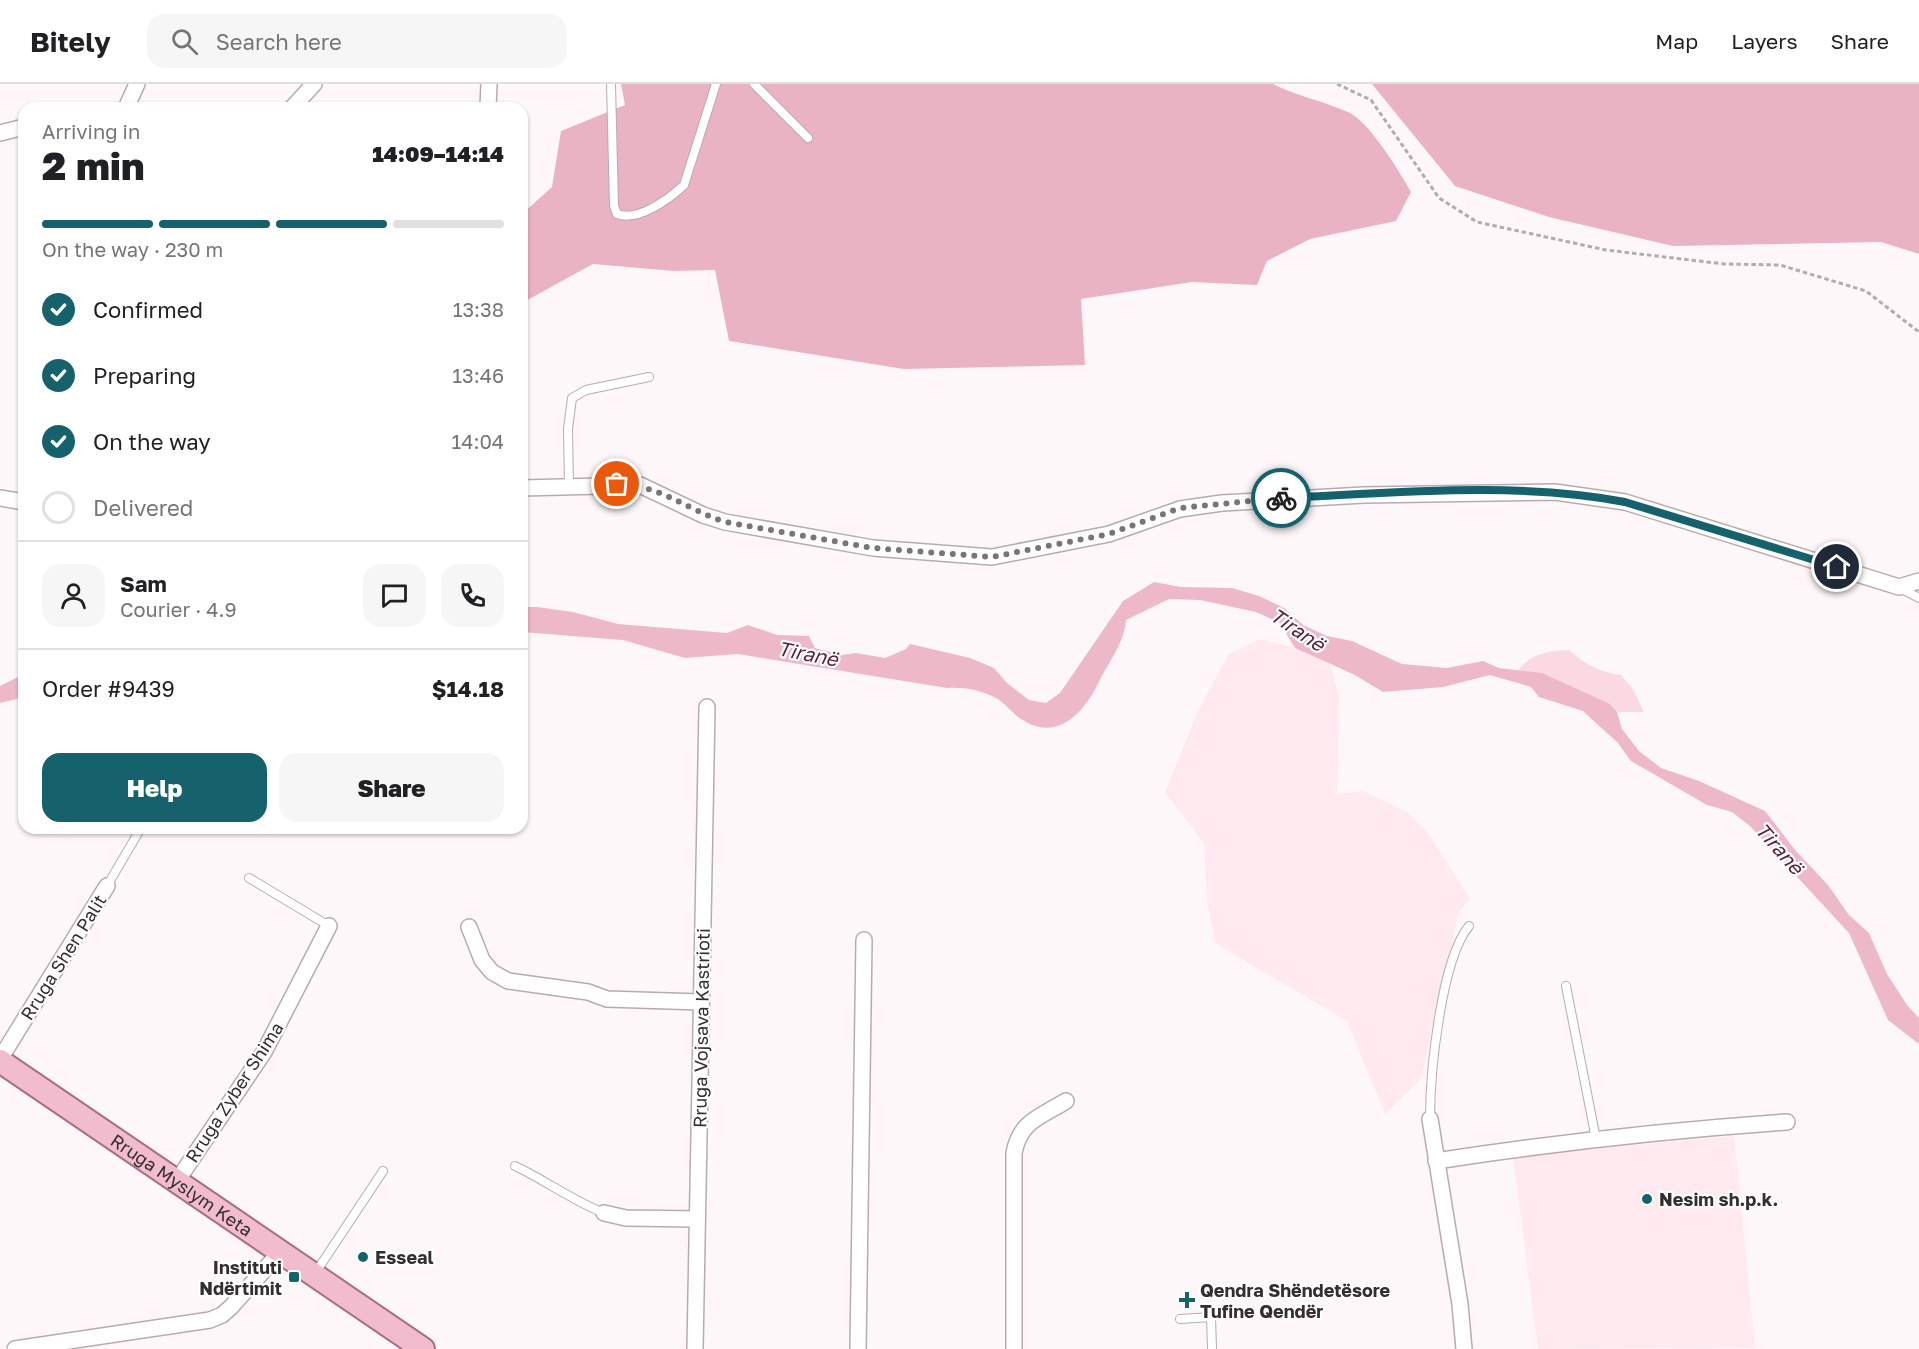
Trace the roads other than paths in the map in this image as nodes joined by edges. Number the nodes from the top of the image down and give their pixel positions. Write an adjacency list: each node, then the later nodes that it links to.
1 (137, 84): 7 (street)
2 (314, 84): 8 (street)
3 (489, 84): 9 (street)
4 (611, 84): 5 (lane)
5 (716, 84)
6 (754, 84): 12 (lane)
7 (130, 102)
8 (298, 102)
9 (488, 102)
10 (18, 128): 11 (street)
11 (0, 133)
12 (808, 138)
13 (649, 377): 14 (lane)
14 (569, 486): 15 (street); 19 (street)
15 (528, 488)
16 (0, 498): 17 (street)
17 (18, 501)
18 (1919, 581): 19 (street)
19 (1899, 587): 20 (lane)
20 (1919, 598)
21 (707, 707): 30 (street, Rruga Vojsava Kastrioti)
22 (137, 834): 24 (lane)
23 (249, 878): 25 (lane, Rruga Zyber Shima)
24 (107, 886): 31 (street, Rruga Shen Palit)
25 (329, 926): 39 (street, Rruga Zyber Shima)
26 (1469, 926): 33 (lane)
27 (469, 927): 30 (street)
28 (864, 940): 48 (street)
29 (1566, 986): 35 (lane)
30 (701, 1002): 41 (street, Rruga Vojsava Kastrioti)
31 (0, 1060): 39 (main road, Rruga Myslym Keta)
32 (1066, 1101): 49 (street)
33 (1430, 1119): 36 (street)
34 (1787, 1122): 35 (street)
35 (1596, 1139): 36 (street)
36 (1436, 1161): 51 (street)
37 (515, 1166): 40 (lane)
38 (383, 1171): 43 (lane)
39 (177, 1181): 42 (main road, Rruga Myslym Keta)
40 (604, 1213): 41 (street)
41 (697, 1219): 47 (street, Rruga Vojsava Kastrioti)
42 (281, 1251): 43 (main road, Rruga Myslym Keta); 45 (street)
43 (315, 1274): 46 (main road, Rruga Myslym Keta)
44 (1179, 1319): 50 (lane)
45 (15, 1349)
46 (423, 1349)
47 (695, 1349)
48 (858, 1349)
49 (1014, 1349)
50 (1212, 1349)
51 (1464, 1349)

